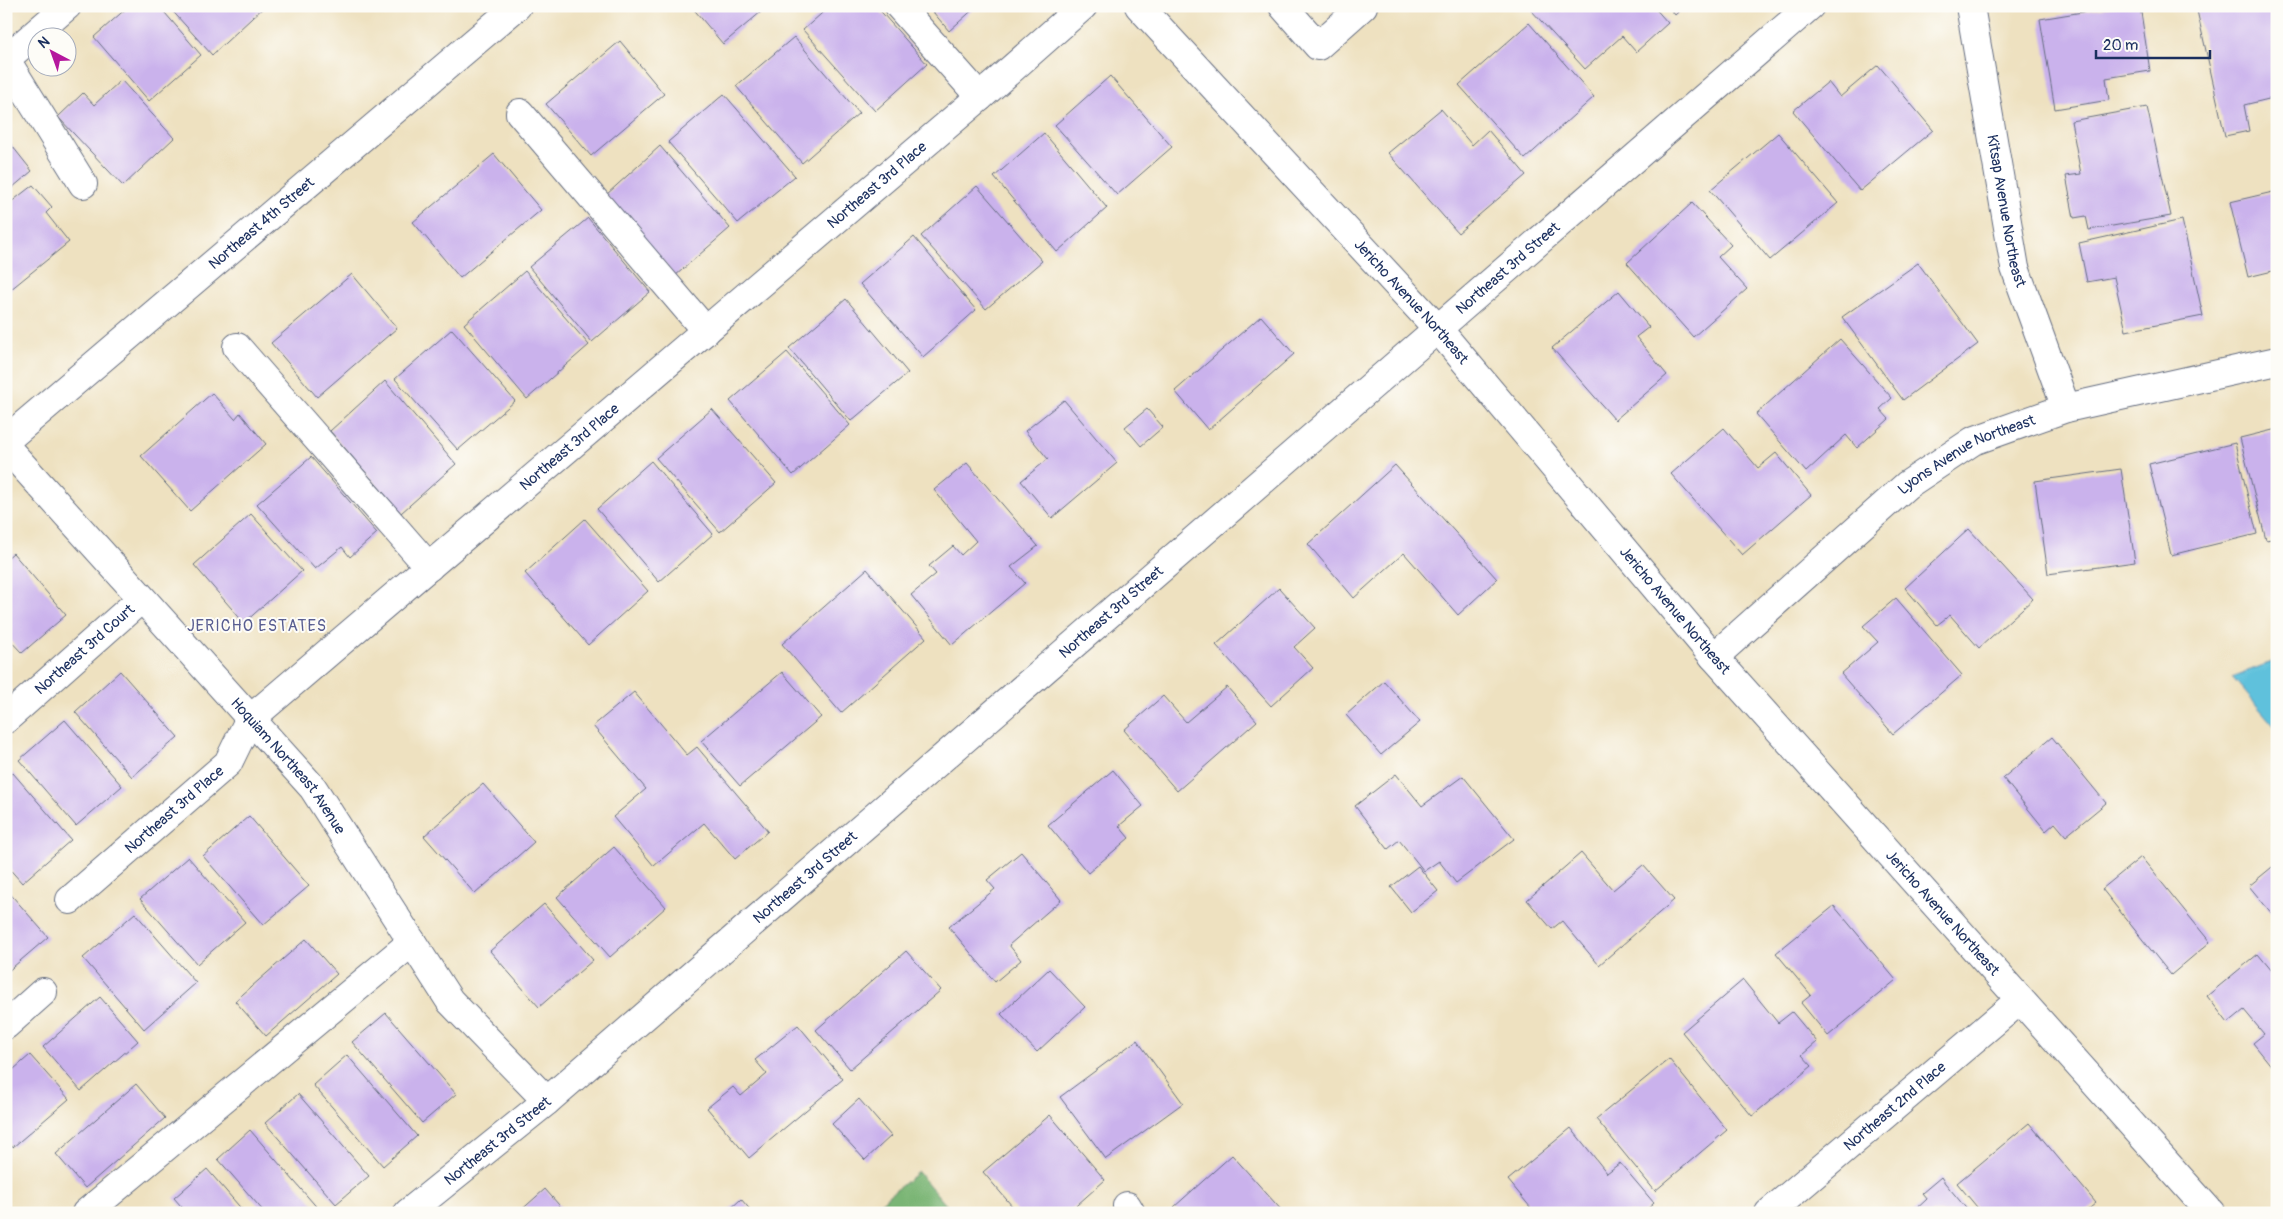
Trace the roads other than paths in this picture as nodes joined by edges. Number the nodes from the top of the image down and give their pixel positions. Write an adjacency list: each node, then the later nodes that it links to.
1 (67, 6): 10 (street)
2 (517, 6): 19 (street, Northeast 4th Street)
3 (899, 6): 11 (street)
4 (1083, 6): 11 (street, Northeast 3rd Place)
5 (1139, 6): 14 (street, Jericho Avenue Northeast)
6 (1283, 6): 7 (street)
7 (1363, 6)
8 (1810, 6): 14 (street, Northeast 3rd Street)
9 (1970, 6): 18 (street, Kitsap Avenue Northeast)
10 (6, 60): 13 (street)
11 (980, 97): 15 (street, Northeast 3rd Place)
12 (520, 113): 15 (street)
13 (83, 184)
14 (1437, 328): 23 (street, Jericho Avenue Northeast); 31 (street, Northeast 3rd Street)
15 (706, 331): 21 (street, Northeast 3rd Place)
16 (237, 347): 21 (street)
17 (2277, 360): 18 (street, Lyons Avenue Northeast)
18 (2066, 408): 23 (street, Lyons Avenue Northeast)
19 (6, 440)
20 (6, 447): 22 (street, Hoquiam Northeast Avenue)
21 (429, 567): 25 (street, Northeast 3rd Place)
22 (142, 599): 24 (street, Northeast 3rd Court); 25 (street, Hoquiam Northeast Avenue)
23 (1714, 658): 29 (street, Jericho Avenue Northeast)
24 (6, 719)
25 (250, 720): 26 (street, Northeast 3rd Place); 27 (street, Hoquiam Northeast Avenue)
26 (70, 900)
27 (412, 942): 31 (street, Hoquiam Northeast Avenue); 32 (street)
28 (43, 992): 30 (street)
29 (2020, 1000): 34 (street, Northeast 2nd Place); 35 (street, Jericho Avenue Northeast)
30 (6, 1025)
31 (547, 1101): 33 (street, Northeast 3rd Street)
32 (86, 1213)
33 (408, 1213)
34 (1769, 1213)
35 (2210, 1213)

